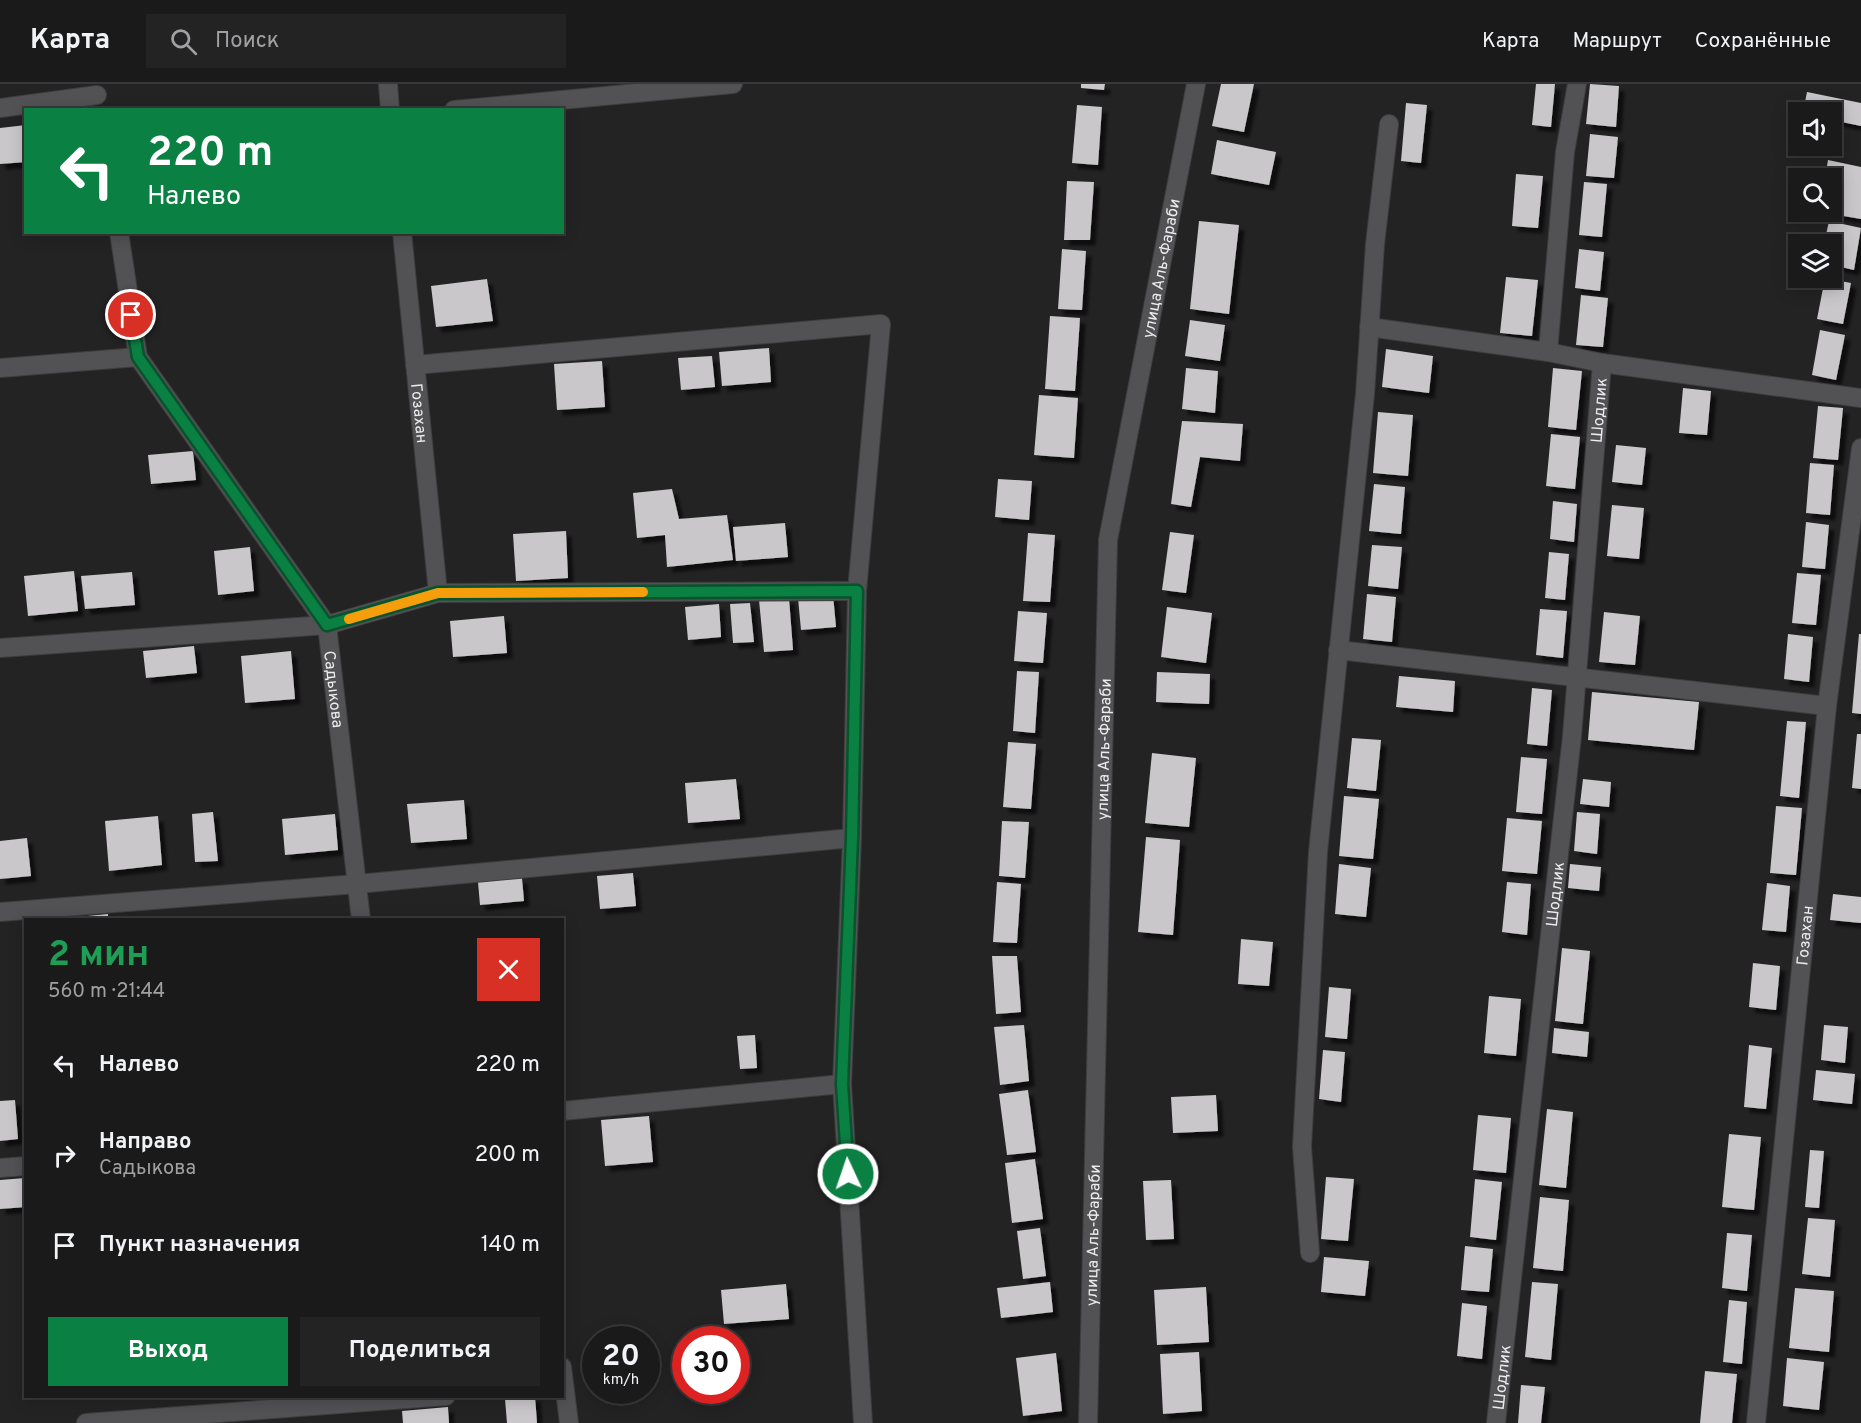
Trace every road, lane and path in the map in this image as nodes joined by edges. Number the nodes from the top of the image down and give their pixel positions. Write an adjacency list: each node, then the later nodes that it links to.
1 (388, 84): 7 (street)
2 (733, 84): 8 (street)
3 (1196, 84): 41 (street, улица Аль-Фараби)
4 (1577, 84): 13 (street)
5 (98, 96): 6 (street)
6 (0, 108)
7 (390, 108)
8 (475, 108)
9 (1389, 124): 12 (street)
10 (118, 234): 14 (street, Садыкова)
11 (402, 234): 16 (street, Гозахан)
12 (1369, 327): 13 (street); 24 (street)
13 (1548, 352): 15 (street)
14 (138, 357): 17 (street); 22 (street, Садыкова)
15 (1602, 363): 18 (street); 25 (street, Шодлик)
16 (415, 365): 20 (street); 21 (street, Гозахан)
17 (0, 368)
18 (1861, 398)
19 (1861, 448): 26 (street, Гозахан)
20 (857, 591): 21 (street); 27 (street)
21 (438, 593): 22 (street)
22 (327, 625): 23 (street); 28 (street, Садыкова)
23 (0, 648)
24 (1338, 650): 25 (street); 35 (street)
25 (1577, 677): 26 (street); 42 (street, Шодлик)
26 (1827, 706): 43 (street, Гозахан)
27 (852, 838): 28 (street); 31 (street)
28 (357, 884): 29 (street); 30 (street, Садыкова)
29 (0, 912)
30 (361, 918)
31 (842, 1084): 32 (street); 40 (street)
32 (564, 1111)
33 (24, 1166): 34 (street)
34 (0, 1168)
35 (1310, 1253)
36 (564, 1388): 39 (street)
37 (419, 1398): 38 (street)
38 (86, 1423)
39 (569, 1423)
40 (863, 1423)
41 (1088, 1423)
42 (1496, 1423)
43 (1756, 1423)

